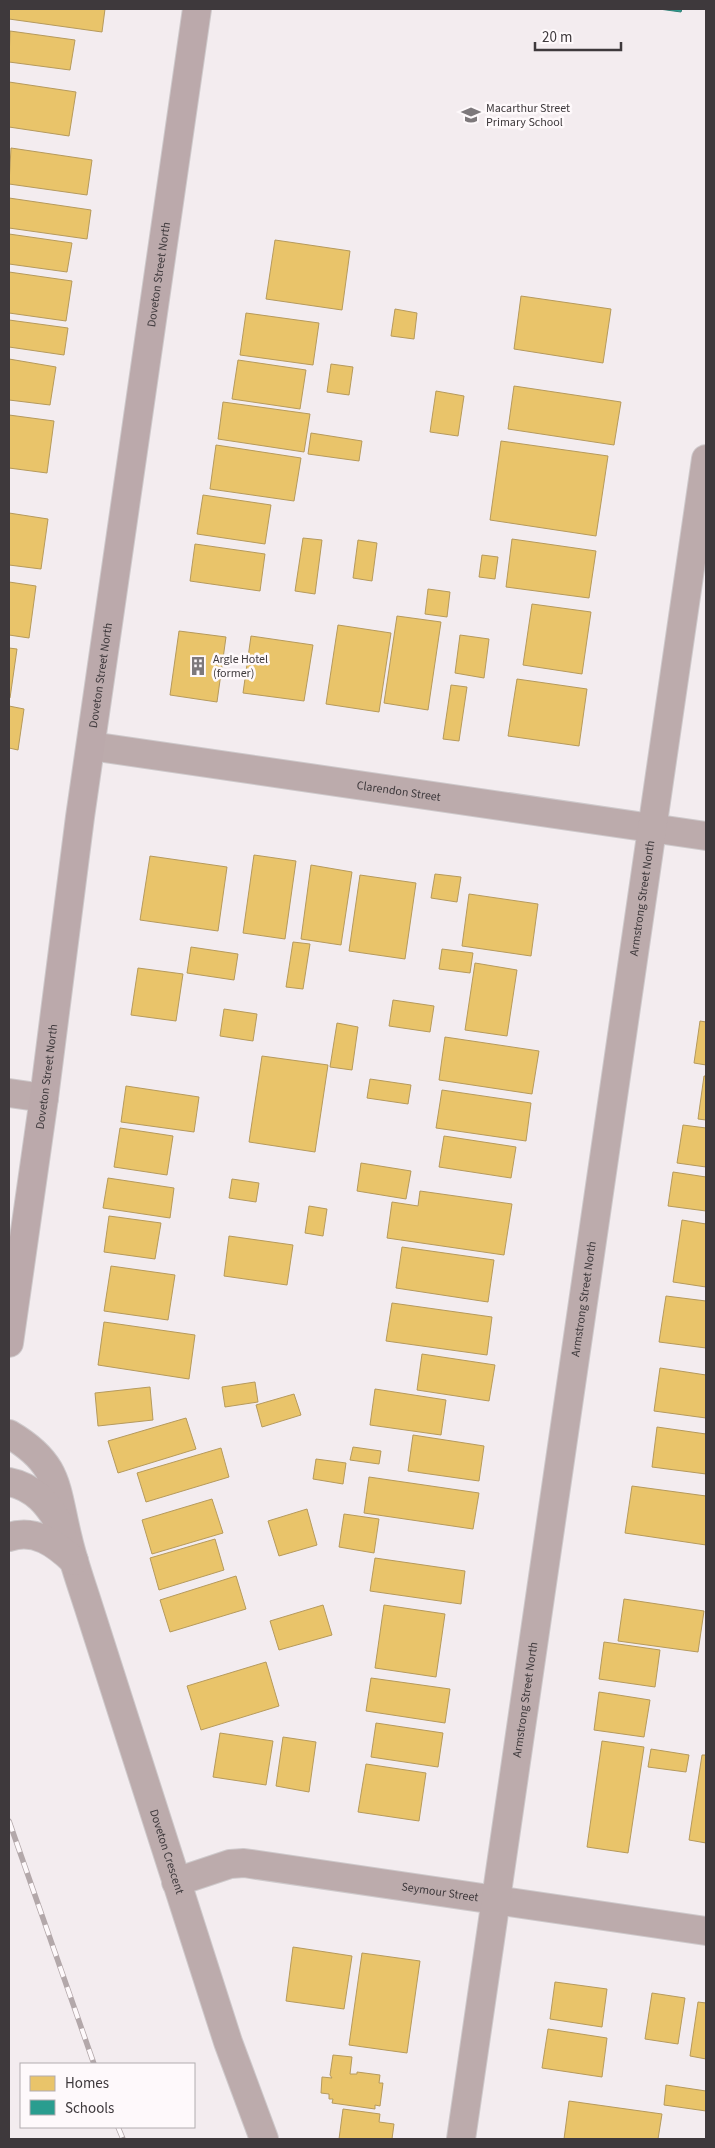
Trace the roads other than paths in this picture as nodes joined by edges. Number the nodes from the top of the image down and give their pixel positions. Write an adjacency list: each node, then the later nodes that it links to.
1 (197, 9): 3 (main road, Doveton Street North)
2 (706, 458): 4 (street, Armstrong Street North)
3 (91, 746): 4 (street, Clarendon Street); 7 (main road, Doveton Street North)
4 (653, 828): 5 (street, Clarendon Street); 14 (street, Armstrong Street North)
5 (706, 836)
6 (9, 1093): 7 (street)
7 (44, 1098): 8 (main road, Doveton Street North)
8 (9, 1343)
9 (9, 1434): 12 (street, Doveton Crescent)
10 (9, 1482): 12 (street, Doveton Crescent)
11 (9, 1537): 12 (street)
12 (71, 1551): 13 (street, Doveton Crescent)
13 (176, 1882): 14 (street, Seymour Street); 16 (street, Doveton Crescent)
14 (497, 1900): 15 (street, Seymour Street); 17 (street, Armstrong Street North)
15 (706, 1931)
16 (264, 2139)
17 (461, 2139)

